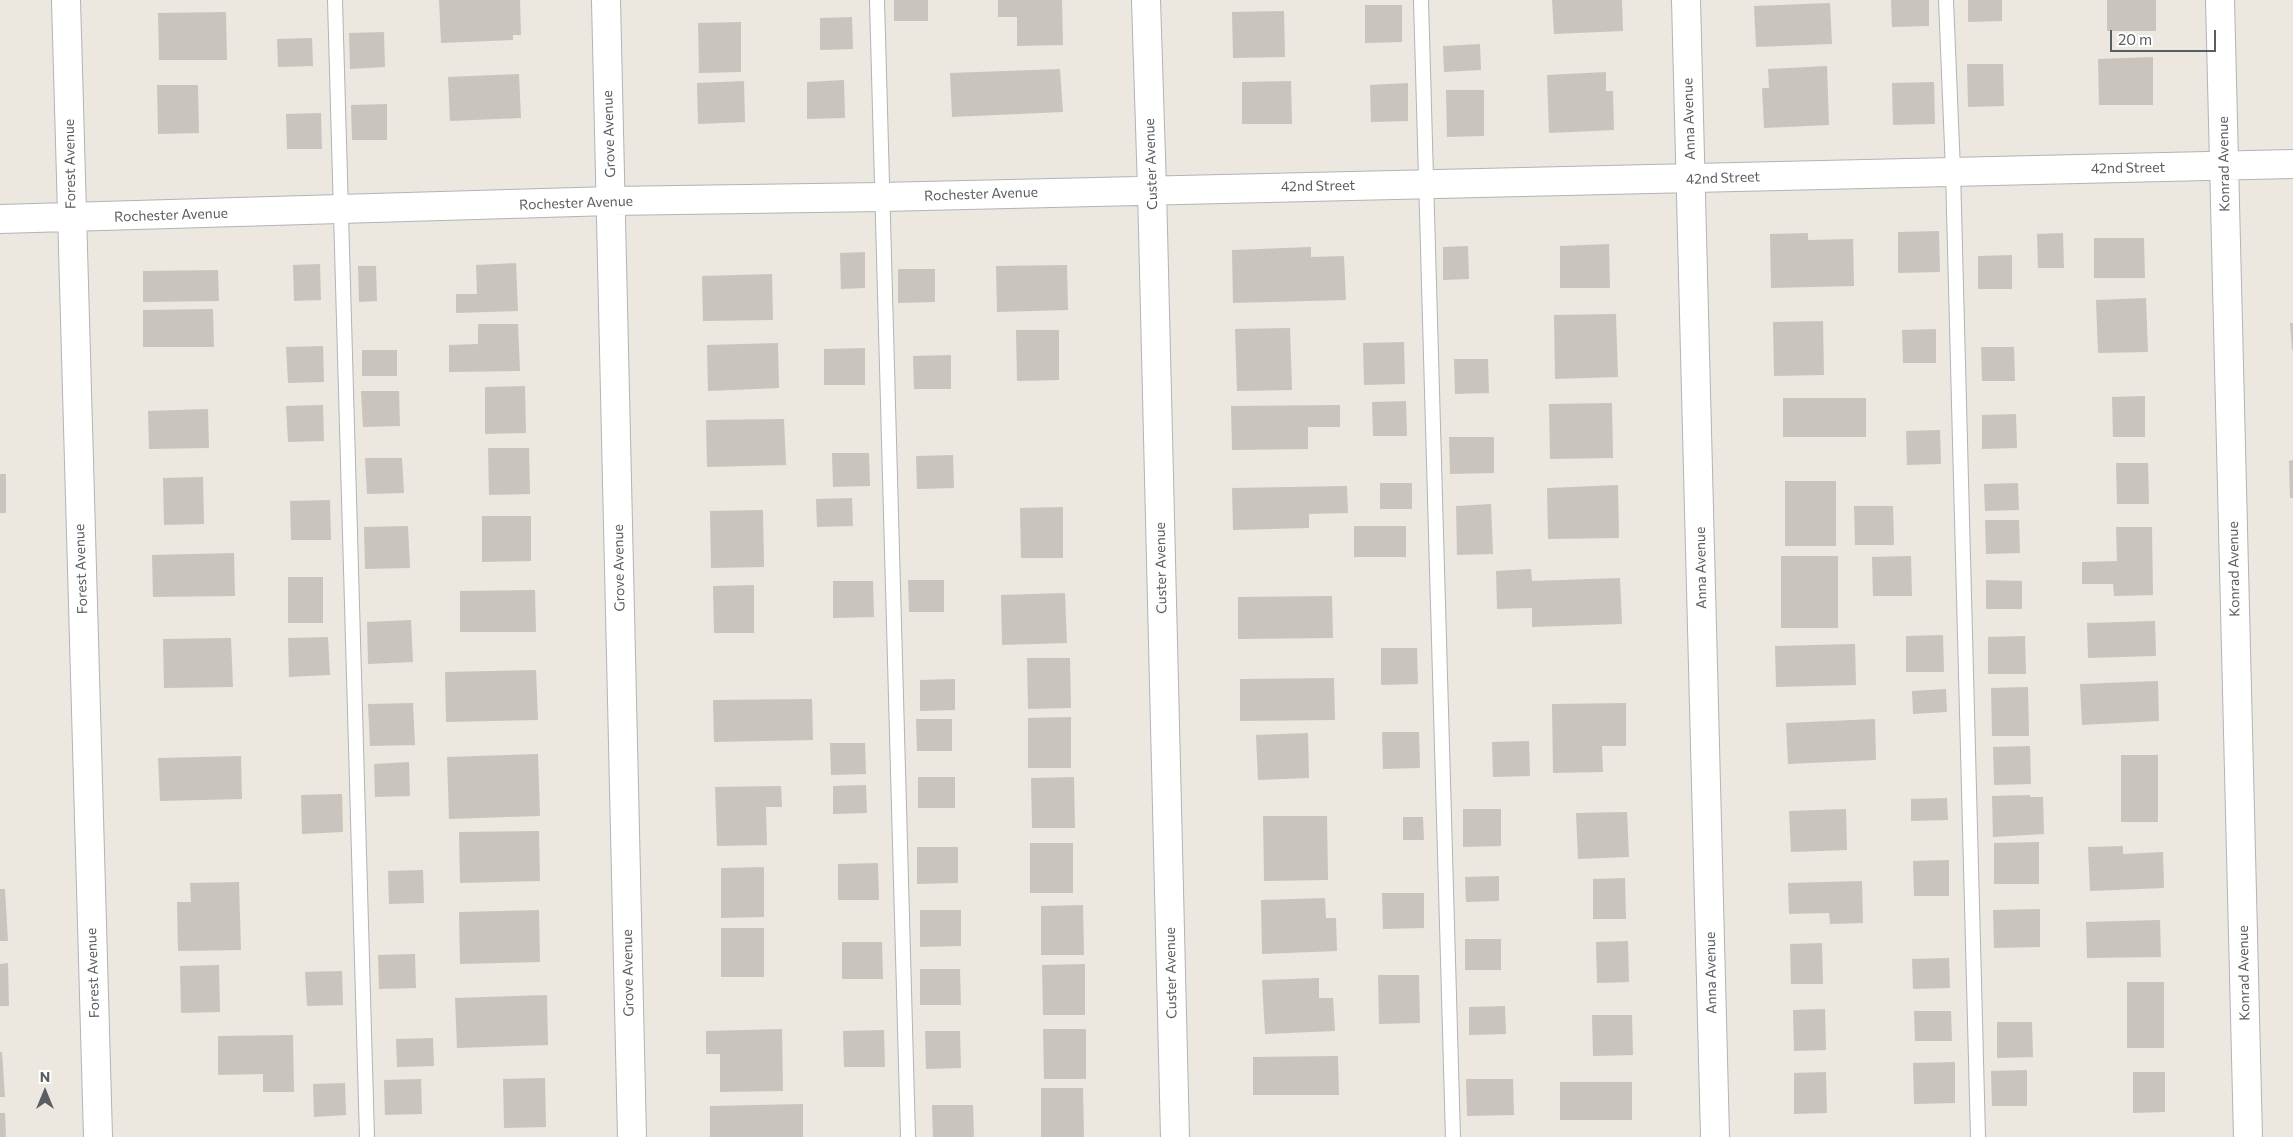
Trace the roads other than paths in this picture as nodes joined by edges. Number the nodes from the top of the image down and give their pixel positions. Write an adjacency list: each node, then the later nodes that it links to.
1 (66, 0): 19 (street, Forest Avenue)
2 (335, 0): 18 (lane)
3 (606, 0): 17 (street, Grove Avenue)
4 (877, 0): 16 (lane)
5 (1146, 0): 15 (street, Custer Avenue)
6 (1421, 0): 14 (lane)
7 (1686, 0): 13 (street, Anna Avenue)
8 (1946, 0): 12 (lane)
9 (2220, 0): 11 (street, Konrad Avenue)
10 (2293, 164): 11 (street, 42nd Street)
11 (2224, 166): 12 (street, 42nd Street); 29 (street, Konrad Avenue)
12 (1953, 171): 13 (street, 42nd Street); 28 (lane)
13 (1691, 179): 14 (street, 42nd Street); 27 (street, Anna Avenue)
14 (1427, 185): 15 (street, 42nd Street); 26 (lane)
15 (1152, 189): 16 (street, Rochester Avenue); 25 (street, Custer Avenue)
16 (881, 197): 17 (street, Rochester Avenue); 24 (lane)
17 (611, 201): 18 (street, Rochester Avenue); 23 (street, Grove Avenue)
18 (341, 209): 19 (street, Rochester Avenue); 22 (lane)
19 (71, 218): 20 (street, Rochester Avenue); 21 (street, Forest Avenue)
20 (0, 219)
21 (98, 1137)
22 (366, 1137)
23 (632, 1137)
24 (908, 1137)
25 (1175, 1137)
26 (1453, 1137)
27 (1714, 1137)
28 (1978, 1137)
29 (2248, 1137)

